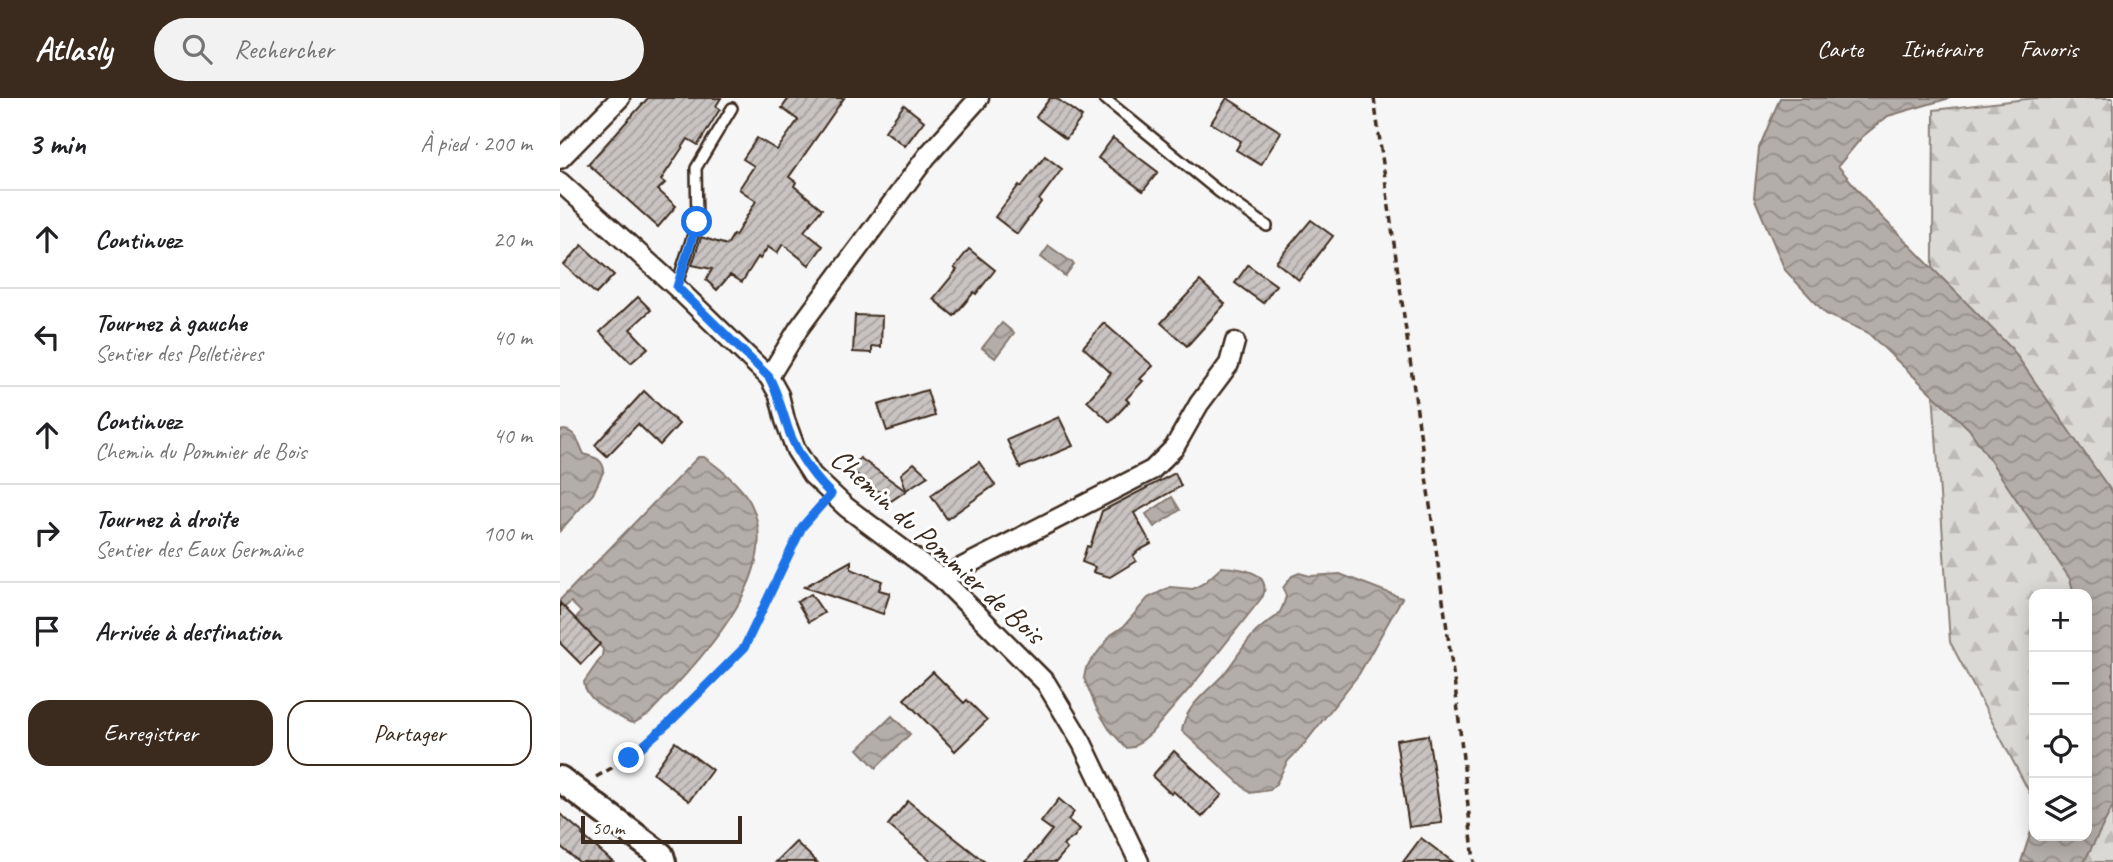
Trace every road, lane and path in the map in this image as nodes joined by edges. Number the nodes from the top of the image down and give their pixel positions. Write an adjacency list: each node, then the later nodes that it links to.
1 (620, 98): 6 (street)
2 (979, 98): 11 (street)
3 (1104, 98): 8 (lane)
4 (1374, 98): 17 (path)
5 (732, 108): 9 (lane)
6 (560, 159)
7 (560, 182): 9 (street)
8 (1267, 226)
9 (677, 287): 11 (street)
10 (1235, 342): 13 (street)
11 (769, 377): 12 (street, Chemin du Pommier de Bois)
12 (831, 494): 13 (street, Chemin du Pommier de Bois); 14 (path)
13 (941, 578): 16 (street, Chemin du Pommier de Bois)
14 (567, 784): 15 (street)
15 (663, 862)
16 (1139, 862)
17 (1474, 862)

